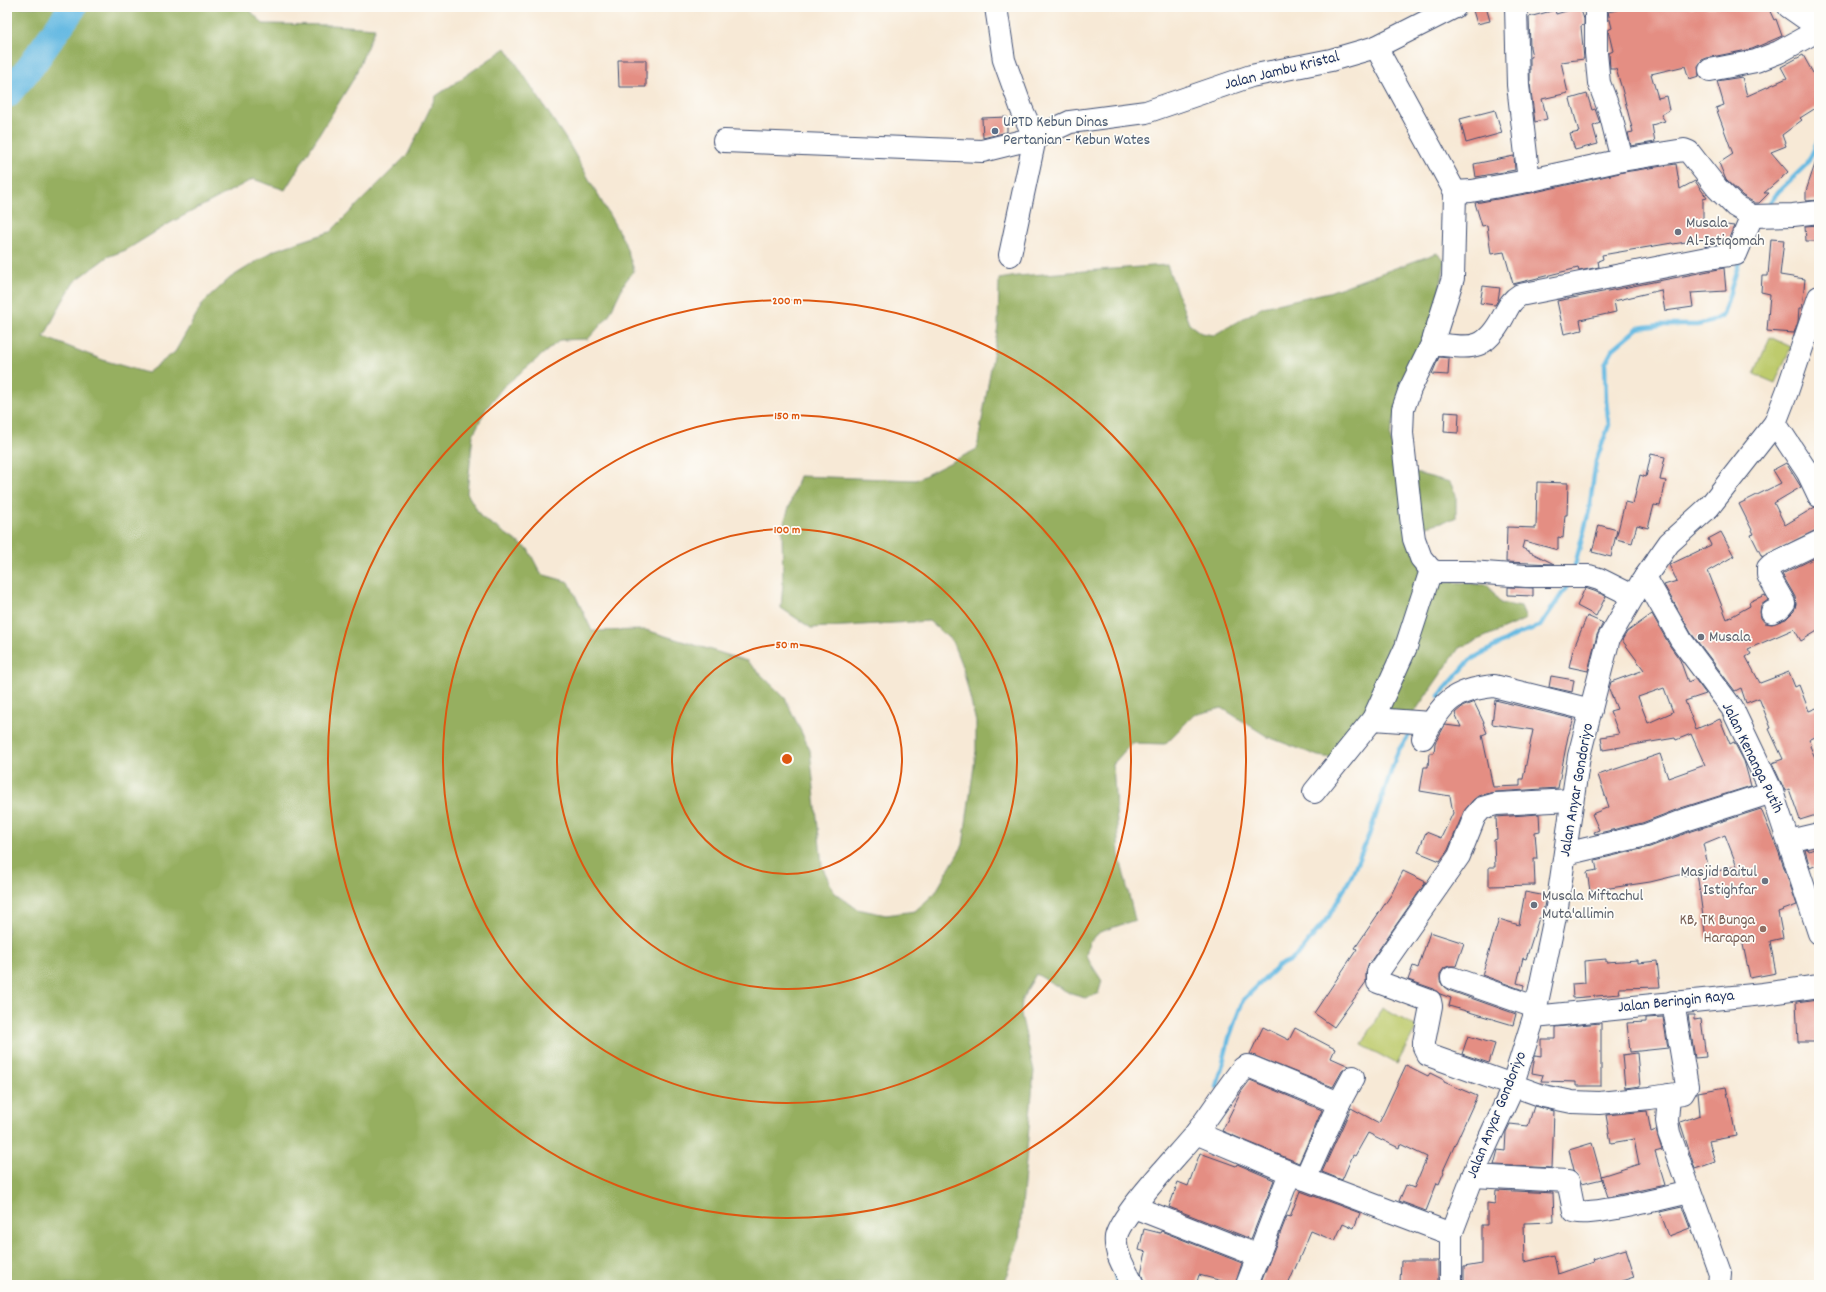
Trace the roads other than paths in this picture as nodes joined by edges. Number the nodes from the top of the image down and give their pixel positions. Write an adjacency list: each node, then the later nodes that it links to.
1 (996, 7): 9 (street)
2 (1455, 7): 7 (street, Jalan Jambu Kristal)
3 (1516, 7): 12 (street)
4 (1596, 7): 11 (street)
5 (1789, 7): 6 (street)
6 (1819, 29): 8 (street)
7 (1376, 47): 9 (street, Jalan Jambu Kristal); 13 (street)
8 (1710, 70)
9 (1035, 138): 10 (street, Jalan Jambu Kristal); 16 (street)
10 (724, 141)
11 (1622, 160): 12 (street); 15 (street)
12 (1529, 181): 13 (street)
13 (1454, 192): 19 (street)
14 (1819, 212): 15 (street)
15 (1752, 216): 19 (street)
16 (1010, 255)
17 (1819, 297): 18 (street, Jalan Anyar Gondoriyo)
18 (1813, 334): 20 (street, Jalan Anyar Gondoriyo)
19 (1432, 344): 23 (street)
20 (1775, 423): 21 (street); 24 (street, Jalan Anyar Gondoriyo)
21 (1819, 496)
22 (1819, 542): 26 (street)
23 (1431, 570): 25 (street); 28 (street)
24 (1645, 577): 25 (street, Jalan Anyar Gondoriyo); 30 (street, Jalan Kenanga Putih)
25 (1633, 596): 27 (street, Jalan Anyar Gondoriyo)
26 (1772, 612)
27 (1591, 710): 28 (street); 31 (street, Jalan Anyar Gondoriyo)
28 (1373, 719): 29 (street)
29 (1314, 792)
30 (1772, 792): 33 (street, Jalan Kenanga Putih); 34 (street)
31 (1572, 800): 34 (street, Jalan Anyar Gondoriyo); 42 (street)
32 (1819, 834): 33 (street)
33 (1789, 841): 35 (street, Jalan Kenanga Putih)
34 (1565, 854): 40 (street, Jalan Anyar Gondoriyo)
35 (1814, 900): 36 (street, Jalan Kenanga Putih)
36 (1819, 932)
37 (1452, 978): 40 (street)
38 (1819, 986): 39 (street, Jalan Beringin Raya)
39 (1673, 1002): 40 (street, Jalan Beringin Raya); 43 (street)
40 (1534, 1012): 42 (street, Jalan Anyar Gondoriyo)
41 (1353, 1077): 44 (street)
42 (1512, 1086): 43 (street); 47 (street, Jalan Anyar Gondoriyo)
43 (1669, 1095): 48 (street)
44 (1339, 1103): 45 (street); 46 (street)
45 (1196, 1133): 46 (street); 49 (street)
46 (1297, 1176): 50 (street); 51 (street)
47 (1473, 1176): 48 (street); 50 (street, Jalan Anyar Gondoriyo)
48 (1690, 1192): 55 (street)
49 (1134, 1207): 51 (street); 52 (street)
50 (1451, 1234): 54 (street, Jalan Anyar Gondoriyo)
51 (1259, 1256): 53 (street)
52 (1133, 1285)
53 (1247, 1285)
54 (1451, 1285)
55 (1718, 1285)

